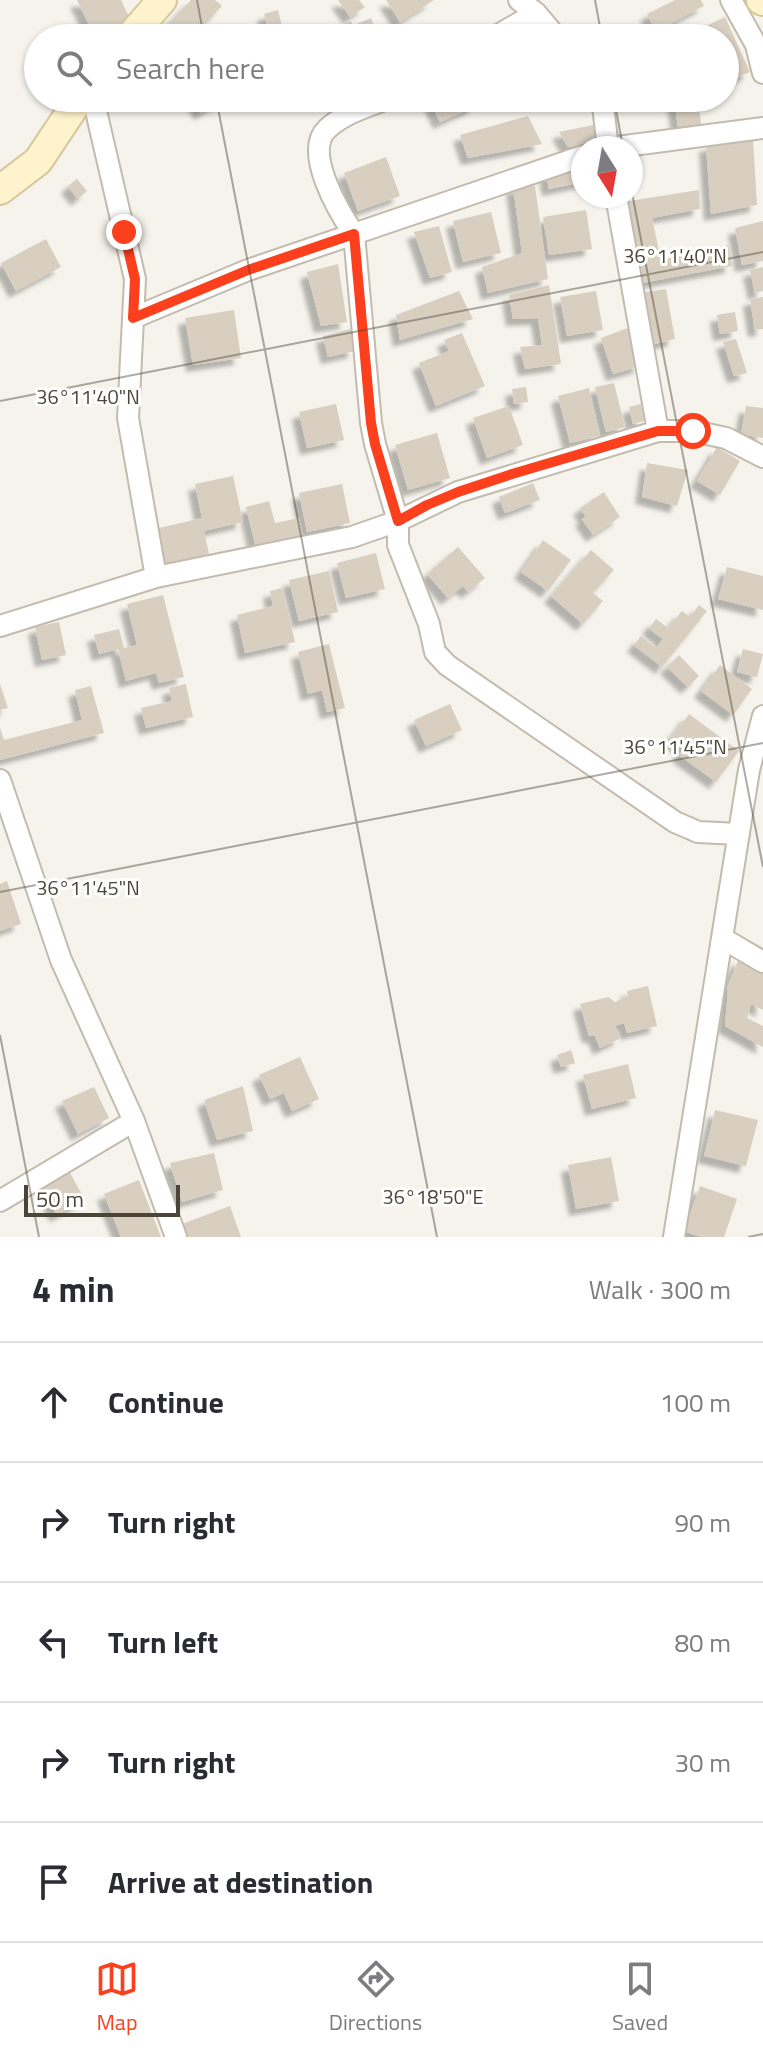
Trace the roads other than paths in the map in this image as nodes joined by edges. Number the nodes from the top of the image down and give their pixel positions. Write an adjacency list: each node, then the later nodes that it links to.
1 (162, 0): 5 (street)
2 (519, 0): 4 (street)
3 (731, 0): 8 (street)
4 (536, 13): 6 (street); 7 (street)
5 (141, 24)
6 (517, 24)
7 (545, 24)
8 (763, 73)
9 (71, 112): 17 (street)
10 (96, 112): 20 (street)
11 (357, 112): 19 (street)
12 (604, 112): 14 (street)
13 (763, 128): 15 (street)
14 (607, 136)
15 (643, 144)
16 (571, 160): 19 (street)
17 (0, 190)
18 (618, 208): 21 (street)
19 (354, 234): 20 (street); 23 (street)
20 (133, 318): 24 (street)
21 (658, 431): 22 (street); 23 (street)
22 (763, 457)
23 (398, 521): 24 (street); 28 (street)
24 (156, 577): 25 (street)
25 (0, 626)
26 (763, 716): 28 (street)
27 (0, 780): 31 (street)
28 (739, 834): 29 (street)
29 (722, 938): 30 (street); 34 (street)
30 (763, 962)
31 (134, 1121): 32 (street); 33 (street)
32 (0, 1201)
33 (176, 1237)
34 (675, 1237)

